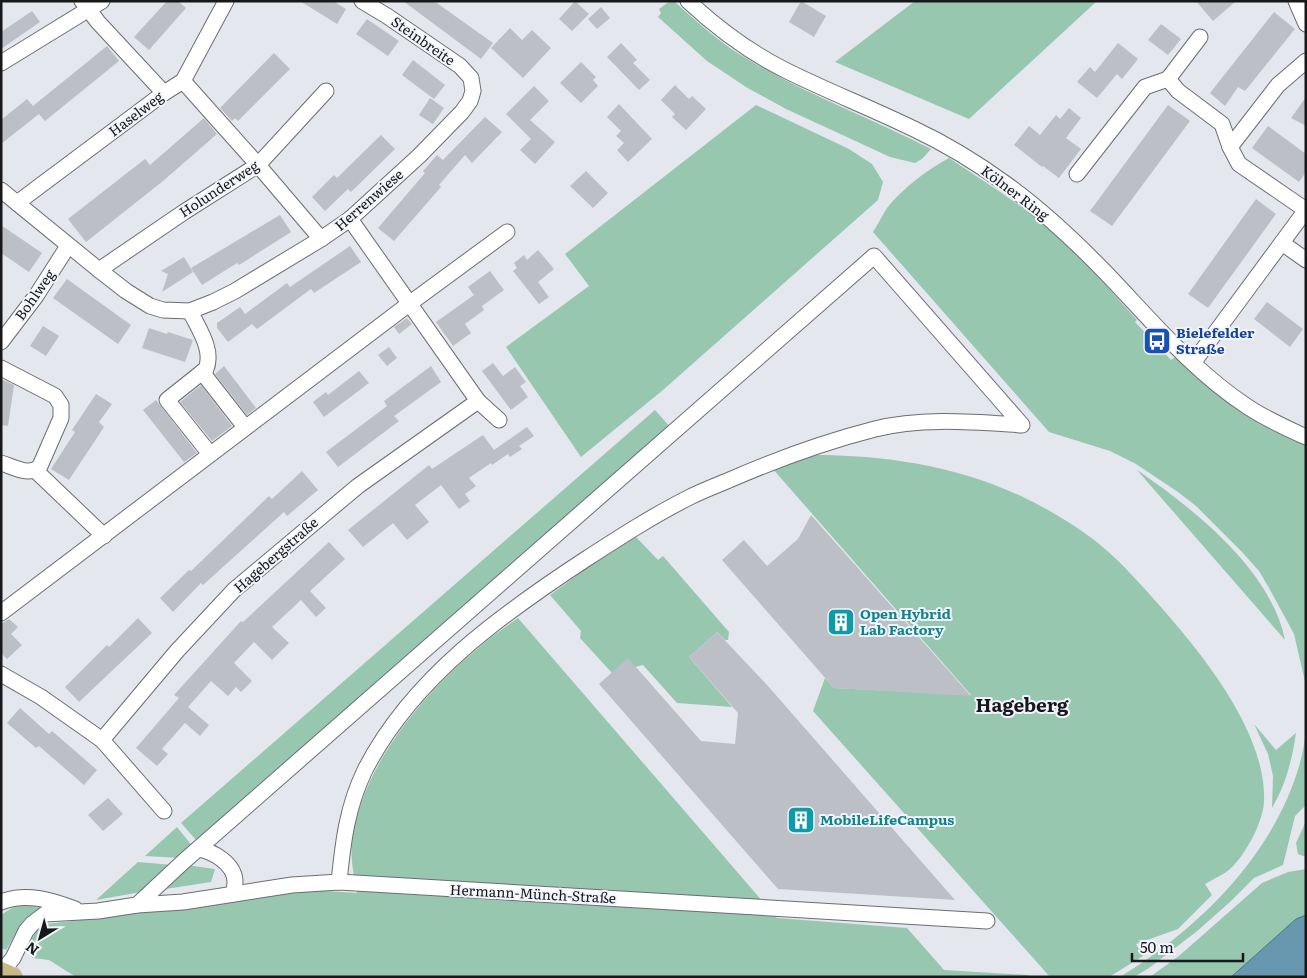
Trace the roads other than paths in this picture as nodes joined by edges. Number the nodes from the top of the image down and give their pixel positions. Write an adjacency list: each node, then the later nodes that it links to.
1 (102, 1): 6 (street)
2 (226, 1): 12 (street, Haselweg)
3 (362, 1): 14 (street, Steinbreite)
4 (688, 1): 32 (street, Kölner Ring)
5 (1296, 1): 7 (street)
6 (85, 5): 10 (street); 15 (street)
7 (1306, 24)
8 (1200, 37): 11 (street)
9 (1306, 61): 16 (street)
10 (1, 63)
11 (1168, 79): 16 (street); 18 (street)
12 (183, 81): 15 (street, Haselweg); 17 (street)
13 (326, 91): 17 (street, Holunderweg)
14 (472, 91): 22 (street, Herrenwiese)
15 (164, 93): 20 (street, Haselweg)
16 (1230, 148): 21 (street)
17 (258, 165): 24 (street); 28 (street, Holunderweg)
18 (1077, 174)
19 (1, 190): 20 (street, Herrenwiese)
20 (17, 203): 26 (street, Herrenwiese)
21 (1306, 210): 25 (street)
22 (350, 219): 24 (street, Herrenwiese); 29 (street)
23 (507, 232): 29 (street)
24 (321, 239): 30 (street, Herrenwiese)
25 (1282, 243): 27 (street); 32 (street)
26 (68, 246): 28 (street, Herrenwiese); 31 (street, Bohlweg)
27 (1306, 260)
28 (99, 270): 30 (street, Herrenwiese)
29 (410, 304): 35 (street); 42 (street)
30 (190, 310): 34 (street)
31 (1, 342)
32 (1193, 363): 38 (street, Kölner Ring)
33 (1, 368): 41 (street)
34 (202, 372): 37 (street); 39 (street)
35 (478, 401): 36 (street); 45 (street, Hagebergstraße)
36 (499, 420)
37 (241, 422)
38 (1306, 437)
39 (206, 449)
40 (1, 463): 41 (street)
41 (36, 471): 42 (street)
42 (104, 536): 43 (street)
43 (1, 614)
44 (1, 674): 45 (street)
45 (102, 740): 46 (street)
46 (164, 811)
47 (198, 849): 48 (street); 49 (street); 51 (street)
48 (339, 882): 49 (street, Hermann-Münch-Straße); 53 (street, Hermann-Münch-Straße)
49 (233, 894): 51 (street, Hermann-Münch-Straße)
50 (1, 902): 52 (street, Hermann-Münch-Straße)
51 (137, 905): 52 (street, Hermann-Münch-Straße)
52 (81, 912): 54 (street, Hermann-Münch-Straße)
53 (986, 921)
54 (4, 973)

